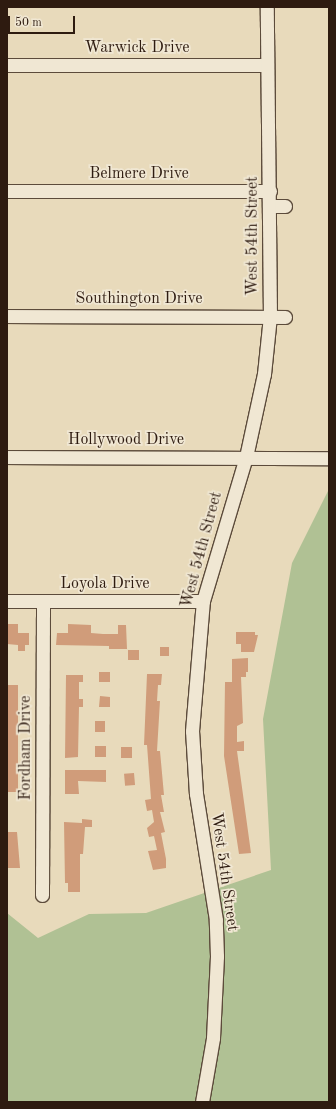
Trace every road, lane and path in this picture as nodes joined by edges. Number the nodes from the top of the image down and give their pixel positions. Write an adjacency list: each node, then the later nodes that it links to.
1 (267, 7): 3 (street, West 54th Street)
2 (7, 66): 3 (street, Warwick Drive)
3 (267, 66): 5 (street, West 54th Street)
4 (7, 191): 5 (street, Belmere Drive)
5 (270, 191): 6 (street, West 54th Street)
6 (270, 206): 7 (street); 9 (street, West 54th Street)
7 (285, 206)
8 (7, 316): 9 (street, Southington Drive)
9 (270, 316): 10 (street, Southington Drive); 12 (street, West 54th Street)
10 (285, 316)
11 (7, 457): 12 (street, Hollywood Drive)
12 (246, 457): 13 (street, Hollywood Drive); 16 (street, West 54th Street)
13 (329, 458)
14 (7, 601): 15 (street, Loyola Drive)
15 (43, 601): 16 (street, Loyola Drive); 17 (street, Fordham Drive)
16 (203, 601): 18 (street, West 54th Street)
17 (42, 895)
18 (202, 1102)

